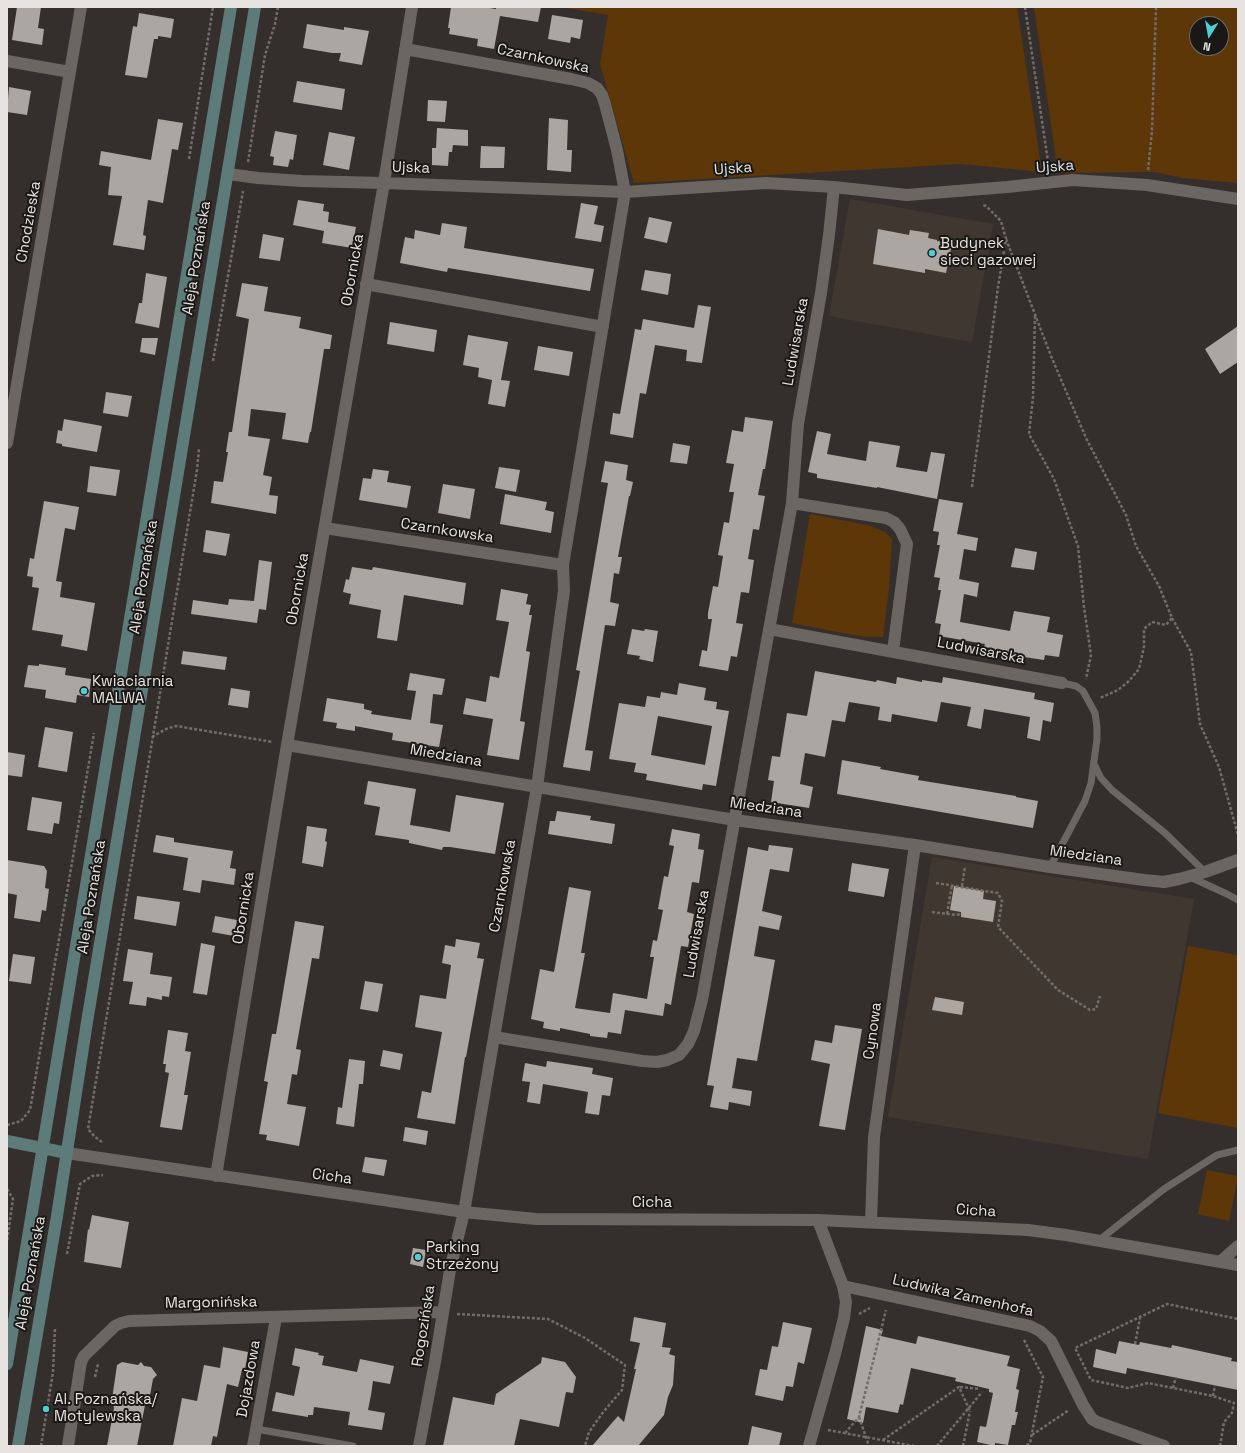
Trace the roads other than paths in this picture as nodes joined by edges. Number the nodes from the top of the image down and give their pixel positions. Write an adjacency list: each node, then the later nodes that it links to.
1 (81, 7): 7 (street, Chodzieska)
2 (231, 7): 34 (main road, Aleja Poznańska)
3 (255, 7): 8 (main road, Aleja Poznańska)
4 (412, 7): 5 (street, Obornicka)
5 (405, 49): 9 (street, Obornicka); 11 (street, Czarnkowska)
6 (7, 61): 7 (street)
7 (70, 72): 15 (street, Chodzieska)
8 (228, 174): 9 (street, Ujska); 36 (main road, Aleja Poznańska)
9 (384, 183): 11 (street, Ujska); 13 (street, Obornicka)
10 (834, 187): 11 (street, Ujska); 12 (street, Ujska); 16 (street, Ludwisarska)
11 (625, 192): 14 (street, Czarnkowska)
12 (1238, 199)
13 (366, 284): 14 (street); 17 (street, Obornicka)
14 (603, 327): 18 (street, Czarnkowska)
15 (7, 443)
16 (792, 502): 19 (street, Ludwisarska); 20 (street)
17 (325, 528): 18 (street, Czarnkowska); 22 (street, Obornicka)
18 (563, 565): 24 (street, Czarnkowska)
19 (769, 629): 20 (street, Ludwisarska); 25 (street, Ludwisarska)
20 (893, 651): 21 (street, Ludwisarska)
21 (1062, 683): 23 (lane)
22 (287, 745): 24 (street, Miedziana); 37 (street, Obornicka)
23 (1094, 764): 28 (lane); 29 (lane)
24 (536, 787): 25 (street, Miedziana); 32 (street, Czarnkowska)
25 (735, 820): 26 (street, Miedziana); 32 (street, Ludwisarska)
26 (915, 845): 28 (street, Miedziana); 40 (street, Cynowa)
27 (1238, 860): 29 (street, Miedziana)
28 (1050, 867): 30 (street, Miedziana)
29 (1205, 872): 30 (street, Miedziana)
30 (1190, 877): 31 (lane)
31 (1238, 900)
32 (494, 1037): 38 (street, Czarnkowska)
33 (7, 1141): 34 (main road)
34 (42, 1148): 36 (main road); 48 (main road, Aleja Poznańska)
35 (1238, 1150): 41 (lane)
36 (67, 1153): 37 (street, Cicha); 50 (main road, Aleja Poznańska)
37 (216, 1176): 38 (street, Cicha)
38 (464, 1212): 39 (street, Cicha); 46 (street, Rogozińska)
39 (818, 1220): 40 (street, Cicha); 45 (street)
40 (871, 1222): 41 (street, Cicha)
41 (1098, 1241): 43 (street, Cicha)
42 (1238, 1246): 43 (street)
43 (1220, 1262): 44 (street, Cicha)
44 (1238, 1265)
45 (843, 1286): 55 (street); 56 (street, Ludwika Zamenhofa)
46 (442, 1312): 47 (street, Margonińska); 54 (street, Rogozińska)
47 (276, 1318): 49 (street, Dojazdowa); 51 (street, Margonińska)
48 (7, 1364)
49 (256, 1429): 52 (street, Dojazdowa); 53 (lane)
50 (18, 1446)
51 (68, 1446)
52 (253, 1446)
53 (353, 1446)
54 (419, 1446)
55 (809, 1446)
56 (1164, 1446)

